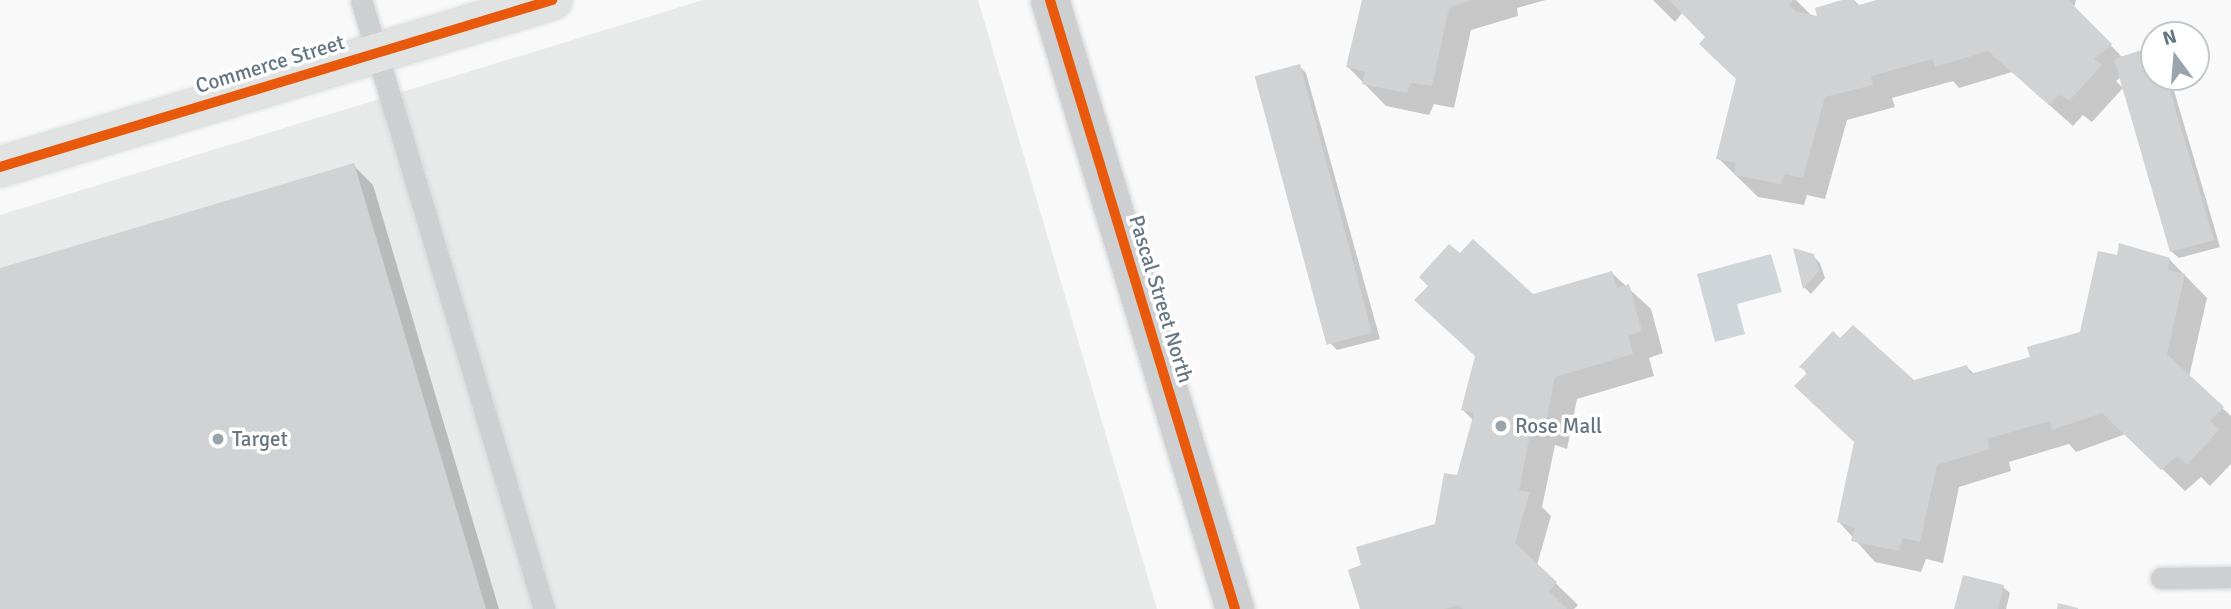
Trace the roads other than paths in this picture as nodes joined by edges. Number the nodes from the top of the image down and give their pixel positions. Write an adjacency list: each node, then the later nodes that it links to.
1 (361, 0): 4 (lane)
2 (552, 0): 4 (street, Commerce Street)
3 (1050, 0): 9 (street, Pascal Street North)
4 (377, 52): 5 (street, Commerce Street); 8 (lane)
5 (0, 167)
6 (2231, 577): 7 (lane)
7 (2161, 578)
8 (544, 609)
9 (1235, 609)

